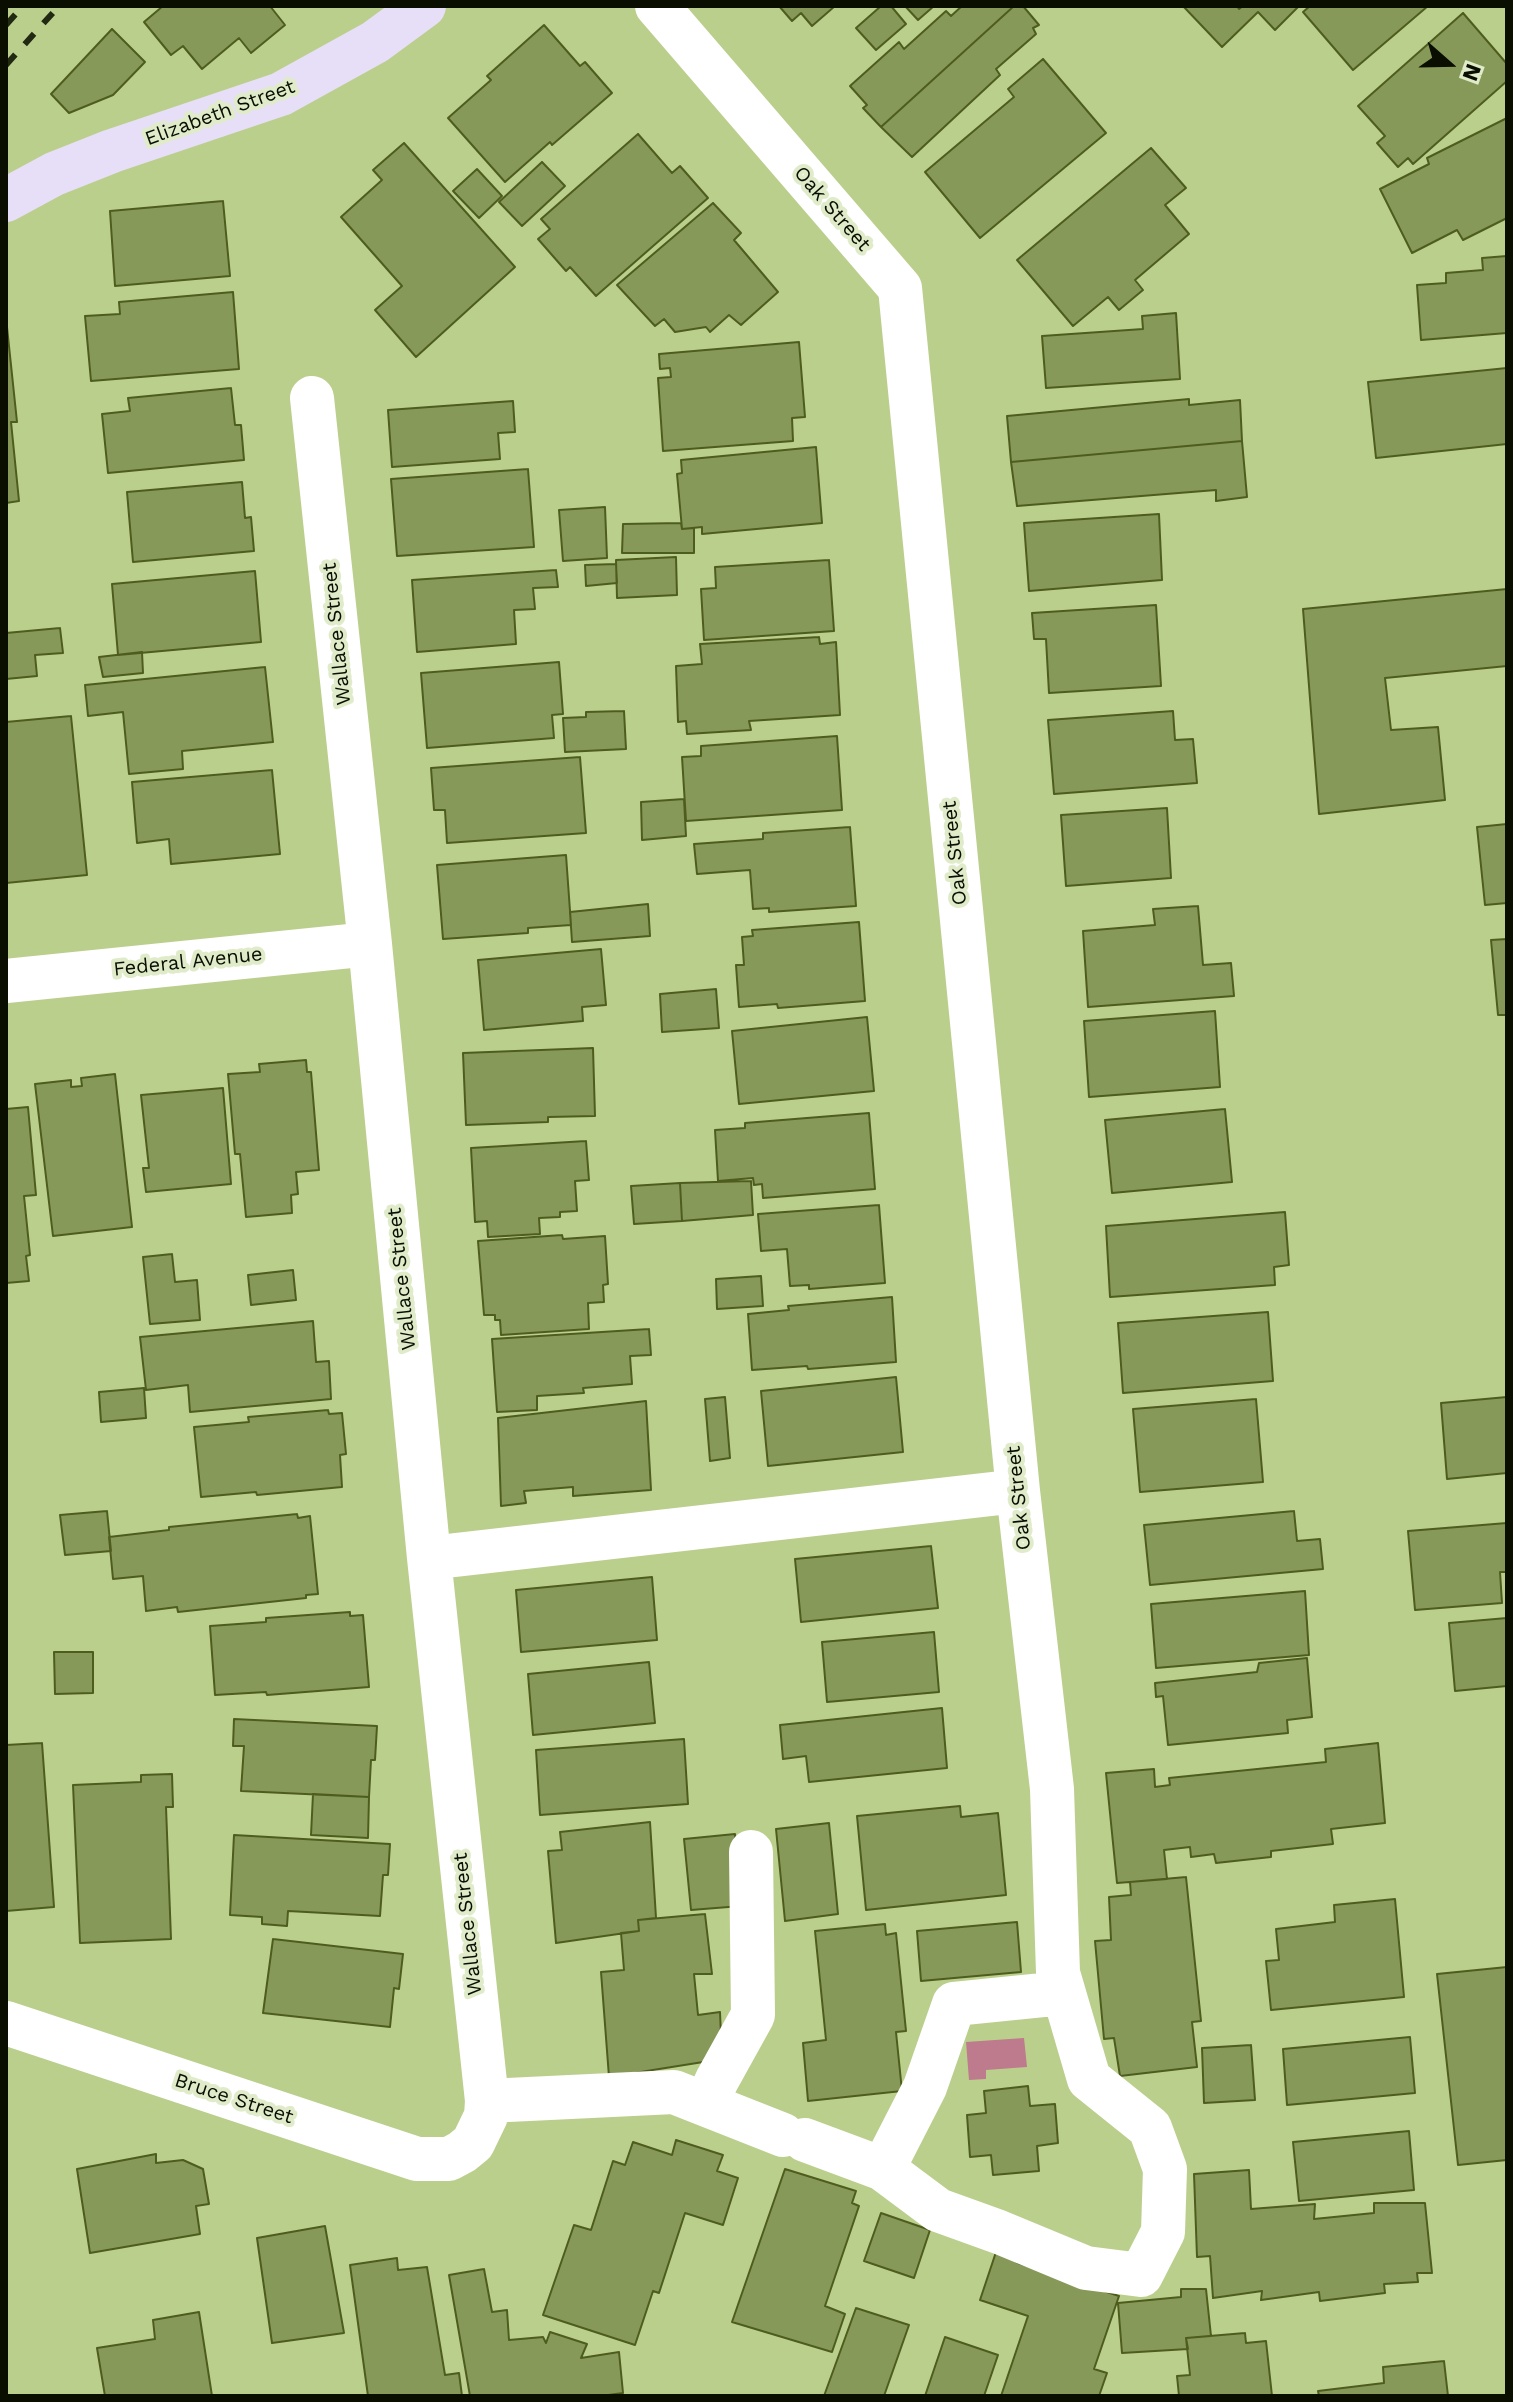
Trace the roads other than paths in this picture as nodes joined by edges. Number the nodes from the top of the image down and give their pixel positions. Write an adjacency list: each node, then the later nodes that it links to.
1 (424, 6): 3 (main road, Elizabeth Street)
2 (657, 6): 7 (street, Oak Street)
3 (6, 200)
4 (312, 398): 5 (street, Wallace Street)
5 (370, 944): 6 (street, Federal Avenue); 8 (street, Wallace Street)
6 (6, 981)
7 (1018, 1491): 8 (street); 10 (street, Oak Street)
8 (429, 1558): 12 (street, Wallace Street)
9 (751, 1852): 13 (street)
10 (1063, 1993): 15 (street); 15 (street, Oak Street)
11 (6, 2023): 14 (street, Bruce Street)
12 (487, 2101): 13 (street); 14 (street, Wallace Street)
13 (706, 2104): 15 (street)
14 (462, 2152)
15 (883, 2169)

